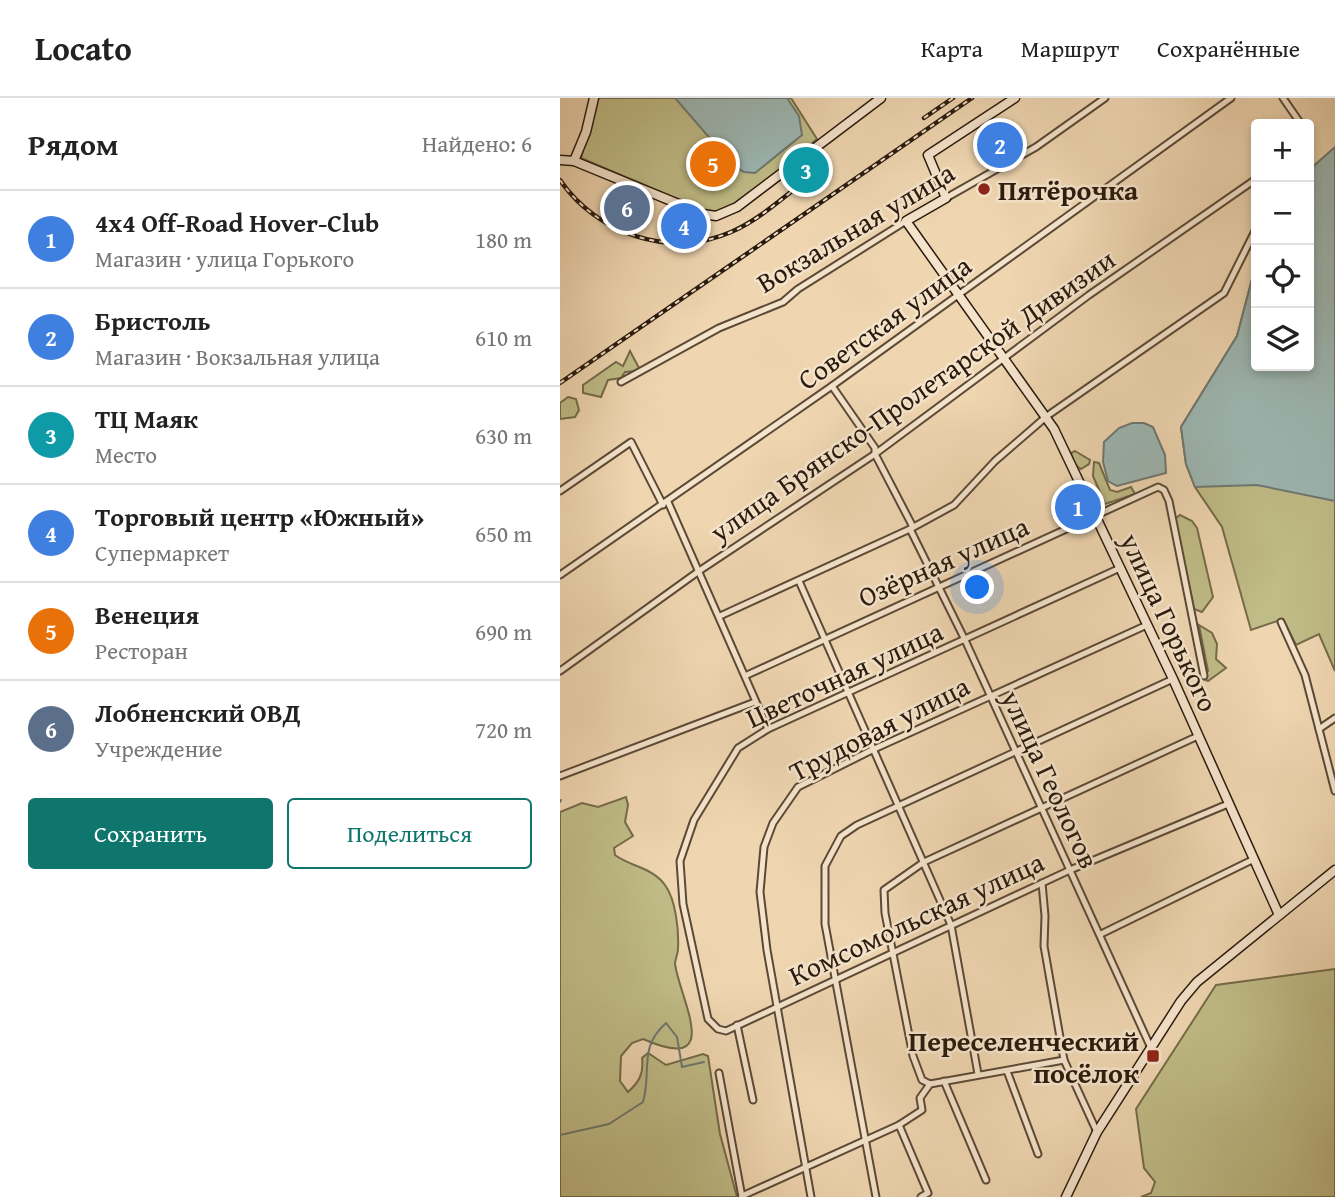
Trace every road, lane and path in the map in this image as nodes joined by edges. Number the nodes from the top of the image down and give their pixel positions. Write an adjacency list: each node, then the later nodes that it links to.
1 (594, 98): 9 (street)
2 (881, 98): 9 (street)
3 (1015, 98): 11 (street)
4 (1105, 98): 11 (street, Вокзальная улица)
5 (1231, 98): 14 (street, Советская улица)
6 (1283, 98): 7 (street)
7 (1298, 119)
8 (560, 160): 9 (street)
9 (574, 161)
10 (1252, 182): 15 (street, улица Брянско-Пролетарской Дивизии)
11 (946, 198): 12 (street, Вокзальная улица)
12 (906, 221): 14 (street, улица Горького); 16 (street, Вокзальная улица)
13 (1251, 239): 18 (street)
14 (957, 296): 15 (street, улица Горького); 17 (street, Советская улица)
15 (1005, 357): 18 (street, улица Горького); 19 (street, улица Брянско-Пролетарской Дивизии)
16 (621, 382)
17 (832, 386): 19 (street, улица Геологов); 21 (street, Советская улица)
18 (1047, 416): 22 (street, улица Горького); 23 (street)
19 (875, 454): 23 (street, улица Геологов); 25 (street, улица Брянско-Пролетарской Дивизии)
20 (560, 491): 21 (street)
21 (665, 503): 25 (street); 26 (street, Советская улица)
22 (1095, 515): 24 (street, улица Горького); 28 (street, Озёрная улица); 36 (street, Озёрная улица)
23 (911, 528): 27 (street); 28 (street, улица Геологов)
24 (1120, 568): 31 (street, улица Горького); 33 (street, Цветочная улица)
25 (699, 571): 29 (street); 34 (street, улица Брянско-Пролетарской Дивизии)
26 (560, 575)
27 (799, 581): 29 (street); 32 (street)
28 (938, 586): 32 (street, Озёрная улица); 33 (street, улица Геологов)
29 (720, 616): 35 (street)
30 (1281, 622): 43 (street)
31 (1147, 625): 37 (street, улица Горького); 39 (street, Трудовая улица)
32 (823, 638): 35 (street, Озёрная улица); 38 (street)
33 (965, 640): 38 (street, Цветочная улица); 39 (street, улица Геологов)
34 (560, 671)
35 (747, 675): 40 (street)
36 (1205, 676)
37 (1173, 679): 44 (street, улица Горького); 46 (street)
38 (848, 694): 42 (street, Цветочная улица); 45 (street)
39 (990, 696): 45 (street, Трудовая улица); 46 (street, улица Геологов)
40 (755, 702): 42 (street); 47 (street)
41 (1335, 718): 43 (street)
42 (768, 729): 63 (street, Цветочная улица)
43 (1320, 729): 48 (street)
44 (1198, 736): 49 (street, улица Горького); 51 (street)
45 (872, 750): 50 (street); 62 (street, Трудовая улица)
46 (1015, 753): 50 (street); 51 (street, улица Геологов)
47 (560, 776)
48 (1335, 791)
49 (1227, 804): 52 (street, улица Горького); 54 (street, Комсомольская улица)
50 (898, 806): 53 (street); 61 (street)
51 (1041, 808): 53 (street); 54 (street, улица Геологов)
52 (1252, 860): 57 (street, улица Горького); 59 (street)
53 (924, 862): 58 (street); 60 (street)
54 (1070, 870): 56 (street, Комсомольская улица); 59 (street, улица Геологов)
55 (1335, 870): 57 (street)
56 (1042, 883): 58 (street, Комсомольская улица); 65 (street)
57 (1279, 915): 64 (street)
58 (951, 925): 60 (street, Комсомольская улица); 68 (street)
59 (1101, 933): 64 (street, улица Геологов)
60 (895, 952): 61 (street, Комсомольская улица); 70 (street)
61 (834, 979): 62 (street, Комсомольская улица); 74 (street)
62 (777, 1005): 63 (street, Комсомольская улица); 76 (street, Трудовая улица)
63 (737, 1026): 71 (street)
64 (1151, 1048): 73 (street)
65 (1064, 1060): 66 (street); 73 (street)
66 (1007, 1071): 68 (street); 75 (street)
67 (719, 1073): 78 (street)
68 (978, 1074): 69 (street)
69 (944, 1081): 70 (street); 77 (street)
70 (929, 1084): 72 (street)
71 (753, 1100)
72 (899, 1125): 74 (street); 81 (street)
73 (1097, 1132): 82 (street)
74 (865, 1139): 76 (street); 80 (street)
75 (1038, 1154)
76 (806, 1168): 78 (street); 79 (street, Трудовая улица)
77 (986, 1180)
78 (742, 1197)
79 (811, 1197)
80 (876, 1197)
81 (921, 1197)
82 (1066, 1197)

